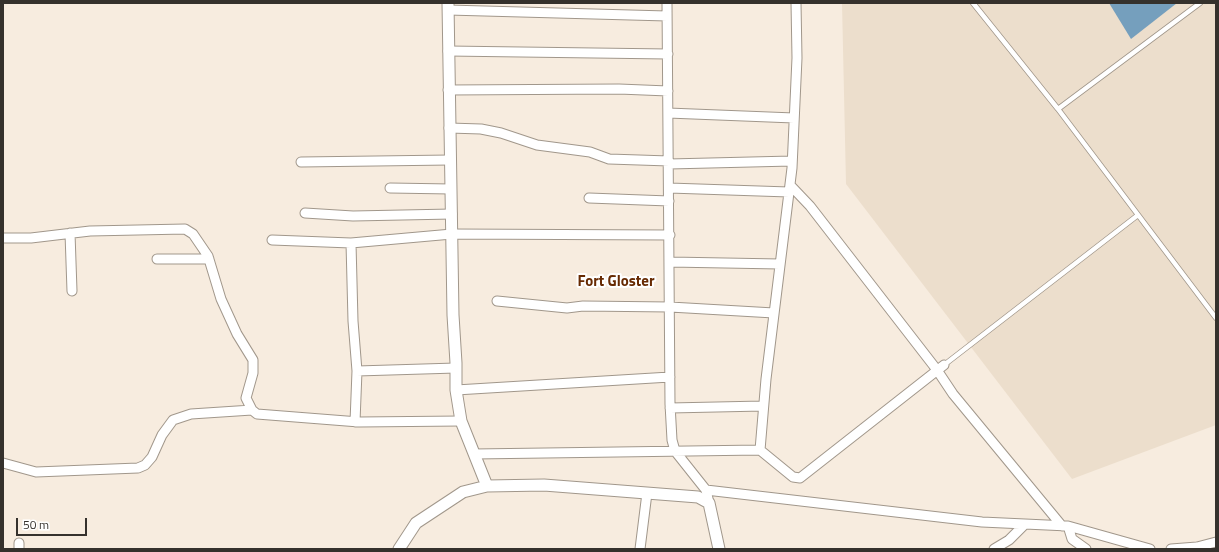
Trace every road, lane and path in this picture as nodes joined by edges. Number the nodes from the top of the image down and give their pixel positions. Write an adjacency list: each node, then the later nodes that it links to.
1 (667, 3): 6 (street)
2 (796, 3): 13 (street)
3 (973, 3): 11 (lane)
4 (1200, 3): 11 (lane)
5 (448, 7): 6 (street); 7 (street)
6 (668, 16): 8 (street)
7 (448, 51): 8 (street); 9 (street)
8 (668, 54): 10 (street)
9 (448, 90): 10 (street); 14 (street)
10 (668, 91): 12 (street)
11 (1058, 109): 27 (lane)
12 (668, 113): 13 (street); 18 (street)
13 (794, 118): 16 (street)
14 (449, 128): 15 (street); 18 (street)
15 (450, 160): 17 (street); 22 (street)
16 (792, 161): 18 (street); 21 (street)
17 (301, 162)
18 (669, 163): 20 (street)
19 (390, 188): 22 (street)
20 (669, 188): 21 (street); 24 (street)
21 (789, 188): 37 (street); 44 (street)
22 (451, 189): 26 (street)
23 (589, 198): 24 (street)
24 (669, 201): 30 (street)
25 (305, 213): 26 (street)
26 (452, 214): 29 (street)
27 (1138, 215): 42 (lane); 44 (lane)
28 (70, 233): 31 (street); 35 (street); 38 (street)
29 (452, 234): 30 (street); 33 (street); 43 (street)
30 (670, 235): 36 (street)
31 (3, 238)
32 (272, 240): 33 (street)
33 (351, 243): 45 (street)
34 (156, 259): 35 (street)
35 (209, 259): 50 (street)
36 (670, 262): 37 (street); 40 (street)
37 (780, 264): 41 (street)
38 (72, 291)
39 (497, 302): 40 (street)
40 (670, 307): 41 (street); 46 (street)
41 (774, 313): 48 (street)
42 (1216, 318)
43 (456, 368): 45 (street); 47 (street)
44 (941, 368): 53 (street); 62 (street)
45 (357, 370): 52 (street)
46 (670, 377): 47 (street); 49 (street)
47 (456, 390): 51 (street)
48 (764, 406): 49 (street); 53 (street)
49 (670, 408): 54 (street)
50 (252, 410): 52 (street); 56 (street)
51 (461, 421): 52 (street); 55 (street)
52 (355, 422)
53 (760, 450): 54 (street)
54 (675, 451): 55 (street); 58 (street)
55 (474, 454): 57 (street)
56 (3, 463)
57 (487, 486): 59 (street); 66 (street)
58 (706, 490): 60 (street); 61 (street)
59 (647, 493): 60 (street); 67 (street)
60 (709, 503): 68 (street)
61 (1025, 524): 62 (street); 69 (street)
62 (1065, 526): 64 (street); 70 (street)
63 (1216, 542): 65 (street)
64 (1137, 548): 71 (street)
65 (1198, 548): 72 (street)
66 (400, 549)
67 (640, 549)
68 (719, 549)
69 (994, 549)
70 (1086, 549)
71 (1150, 549)
72 (1171, 549)

